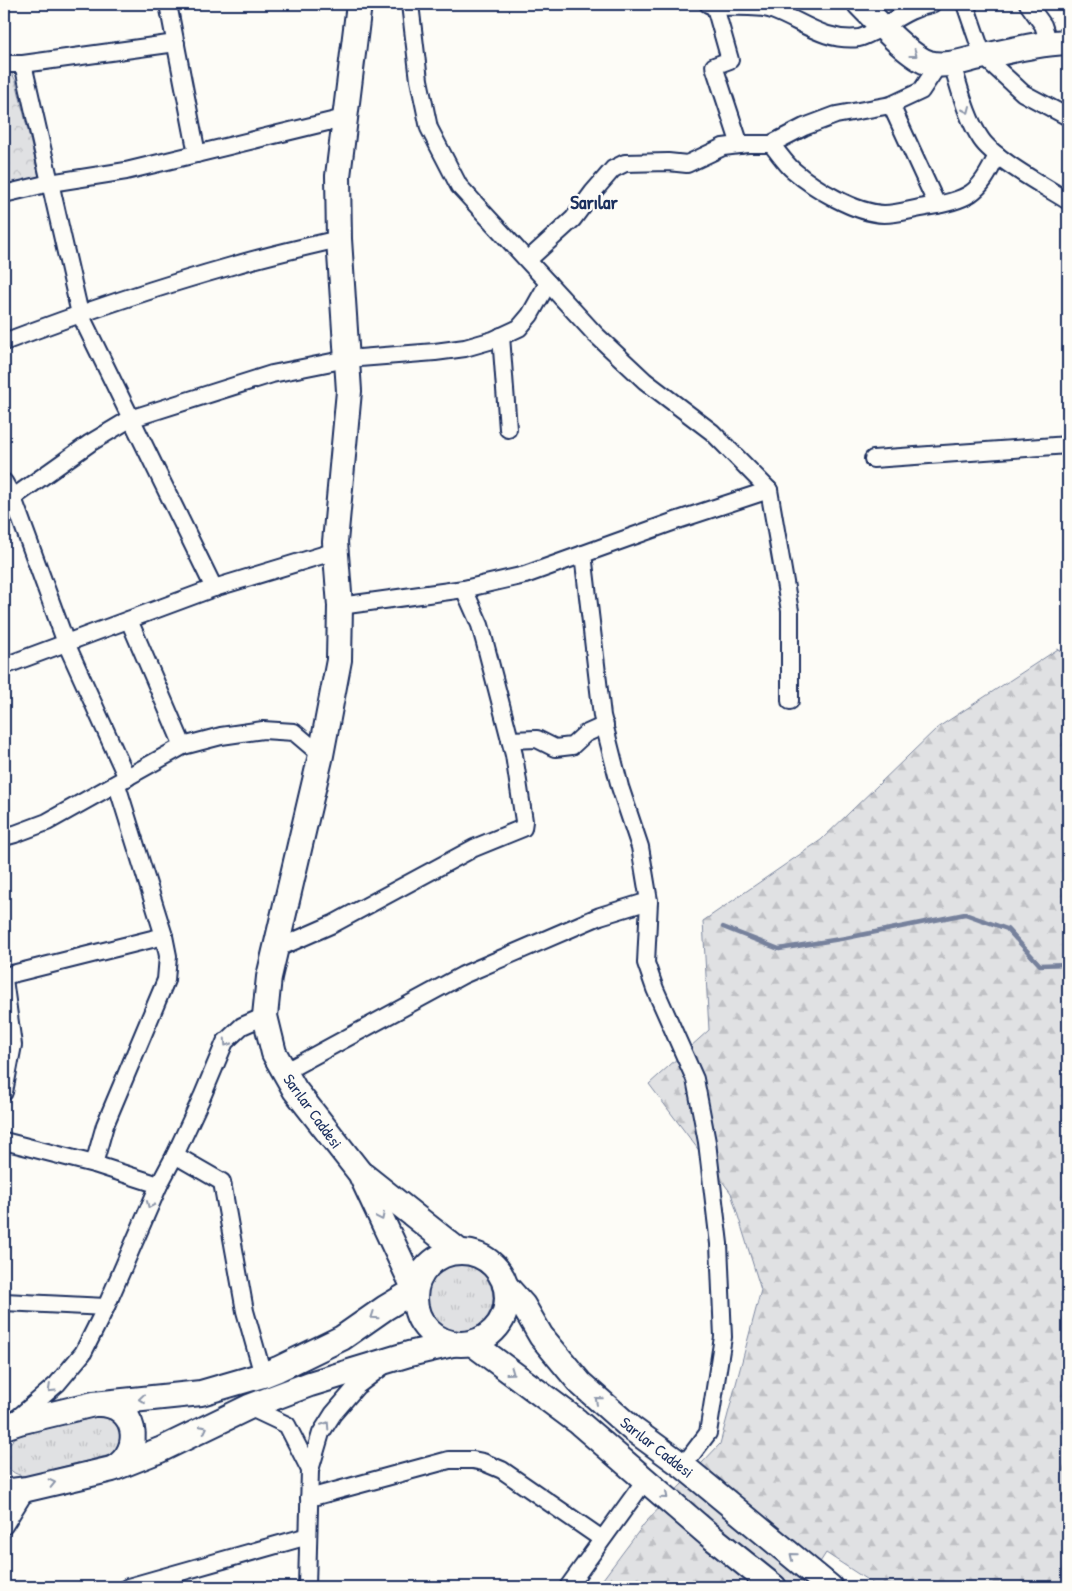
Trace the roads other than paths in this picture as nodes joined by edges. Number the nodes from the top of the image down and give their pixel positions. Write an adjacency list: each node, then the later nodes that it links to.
1 (168, 4): 11 (street)
2 (359, 4): 18 (street, Sarılar Caddesi)
3 (410, 4): 28 (street)
4 (860, 4): 9 (street)
5 (932, 4): 9 (street)
6 (965, 4): 12 (street)
7 (1028, 4): 10 (street)
8 (711, 5): 9 (street); 20 (street)
9 (884, 27): 15 (street, one-way to 15)
10 (1059, 42): 12 (street)
11 (176, 43): 14 (street); 21 (street)
12 (983, 56): 15 (street); 17 (street)
13 (4, 64): 14 (street)
14 (23, 64): 23 (street)
15 (945, 64): 16 (street); 22 (street, one-way to 22)
16 (891, 105): 19 (street); 26 (street)
17 (1068, 117)
18 (344, 118): 21 (street); 27 (street, Sarılar Caddesi)
19 (771, 144): 20 (street); 26 (street)
20 (740, 145): 28 (street)
21 (197, 154): 23 (street)
22 (997, 155): 25 (street); 26 (street)
23 (50, 184): 24 (street); 30 (street)
24 (4, 194)
25 (1068, 201)
26 (937, 205)
27 (339, 239): 30 (street); 33 (street, Sarılar Caddesi)
28 (528, 260): 29 (street)
29 (548, 283): 31 (street); 39 (street)
30 (80, 314): 32 (street); 34 (street)
31 (501, 336): 33 (street); 35 (street)
32 (4, 342)
33 (347, 360): 34 (street); 41 (street, Sarılar Caddesi)
34 (130, 419): 40 (street); 43 (street)
35 (508, 429)
36 (1068, 445): 37 (street)
37 (873, 459)
38 (4, 482): 40 (street)
39 (769, 490): 42 (street); 49 (street)
40 (9, 501): 47 (street)
41 (336, 551): 43 (street); 45 (street, Sarılar Caddesi)
42 (583, 554): 44 (street); 50 (street)
43 (214, 588): 46 (street)
44 (464, 589): 45 (street); 51 (street)
45 (340, 606): 53 (street, Sarılar Caddesi)
46 (129, 620): 47 (street); 52 (street)
47 (66, 643): 48 (street); 54 (street)
48 (4, 666)
49 (790, 701)
50 (605, 725): 51 (street); 56 (street)
51 (510, 740): 58 (street)
52 (183, 746): 53 (street); 54 (street)
53 (321, 755): 58 (street, Sarılar Caddesi)
54 (122, 782): 55 (street); 57 (street)
55 (4, 837)
56 (649, 901): 61 (street); 79 (street)
57 (164, 936): 59 (street); 65 (street)
58 (276, 949): 60 (street, Sarılar Caddesi)
59 (4, 977): 62 (street)
60 (265, 1016): 61 (street, Sarılar Caddesi); 64 (street, one-way to 64)
61 (284, 1072): 66 (street, Sarılar Caddesi)
62 (4, 1092)
63 (4, 1141): 65 (street)
64 (175, 1155): 67 (street); 75 (street)
65 (94, 1164): 67 (street)
66 (360, 1173): 68 (street, Sarılar Caddesi); 70 (street, Sarılar Caddesi, one-way to 70)
67 (158, 1185): 72 (street, one-way to 72)
68 (460, 1252): 69 (street, Sarılar Caddesi); 70 (street)
69 (505, 1285): 73 (street); 79 (street, Sarılar Caddesi, one-way to 69)
70 (415, 1290): 73 (street, Sarılar Caddesi); 75 (street, one-way to 75)
71 (4, 1302): 72 (street)
72 (106, 1307): 78 (street, one-way to 78)
73 (462, 1343): 74 (street); 82 (street, Sarılar Caddesi, one-way to 82)
74 (389, 1361): 77 (street); 81 (street, one-way to 74)
75 (263, 1375): 76 (street, one-way to 76)
76 (94, 1404): 78 (street); 80 (street)
77 (249, 1407): 80 (street, one-way to 77); 81 (street)
78 (5, 1427)
79 (683, 1466): 93 (street, Sarılar Caddesi, one-way to 79)
80 (112, 1469): 84 (street, one-way to 80)
81 (310, 1470): 85 (street)
82 (646, 1479): 88 (street); 92 (street, Sarılar Caddesi, one-way to 92)
83 (4, 1481): 84 (street)
84 (10, 1491): 86 (street); 86 (street)
85 (309, 1498): 87 (street); 88 (street)
86 (4, 1525)
87 (308, 1536): 89 (street); 90 (street)
88 (602, 1538): 91 (street)
89 (128, 1587)
90 (308, 1587)
91 (568, 1587)
92 (774, 1587)
93 (830, 1587)

